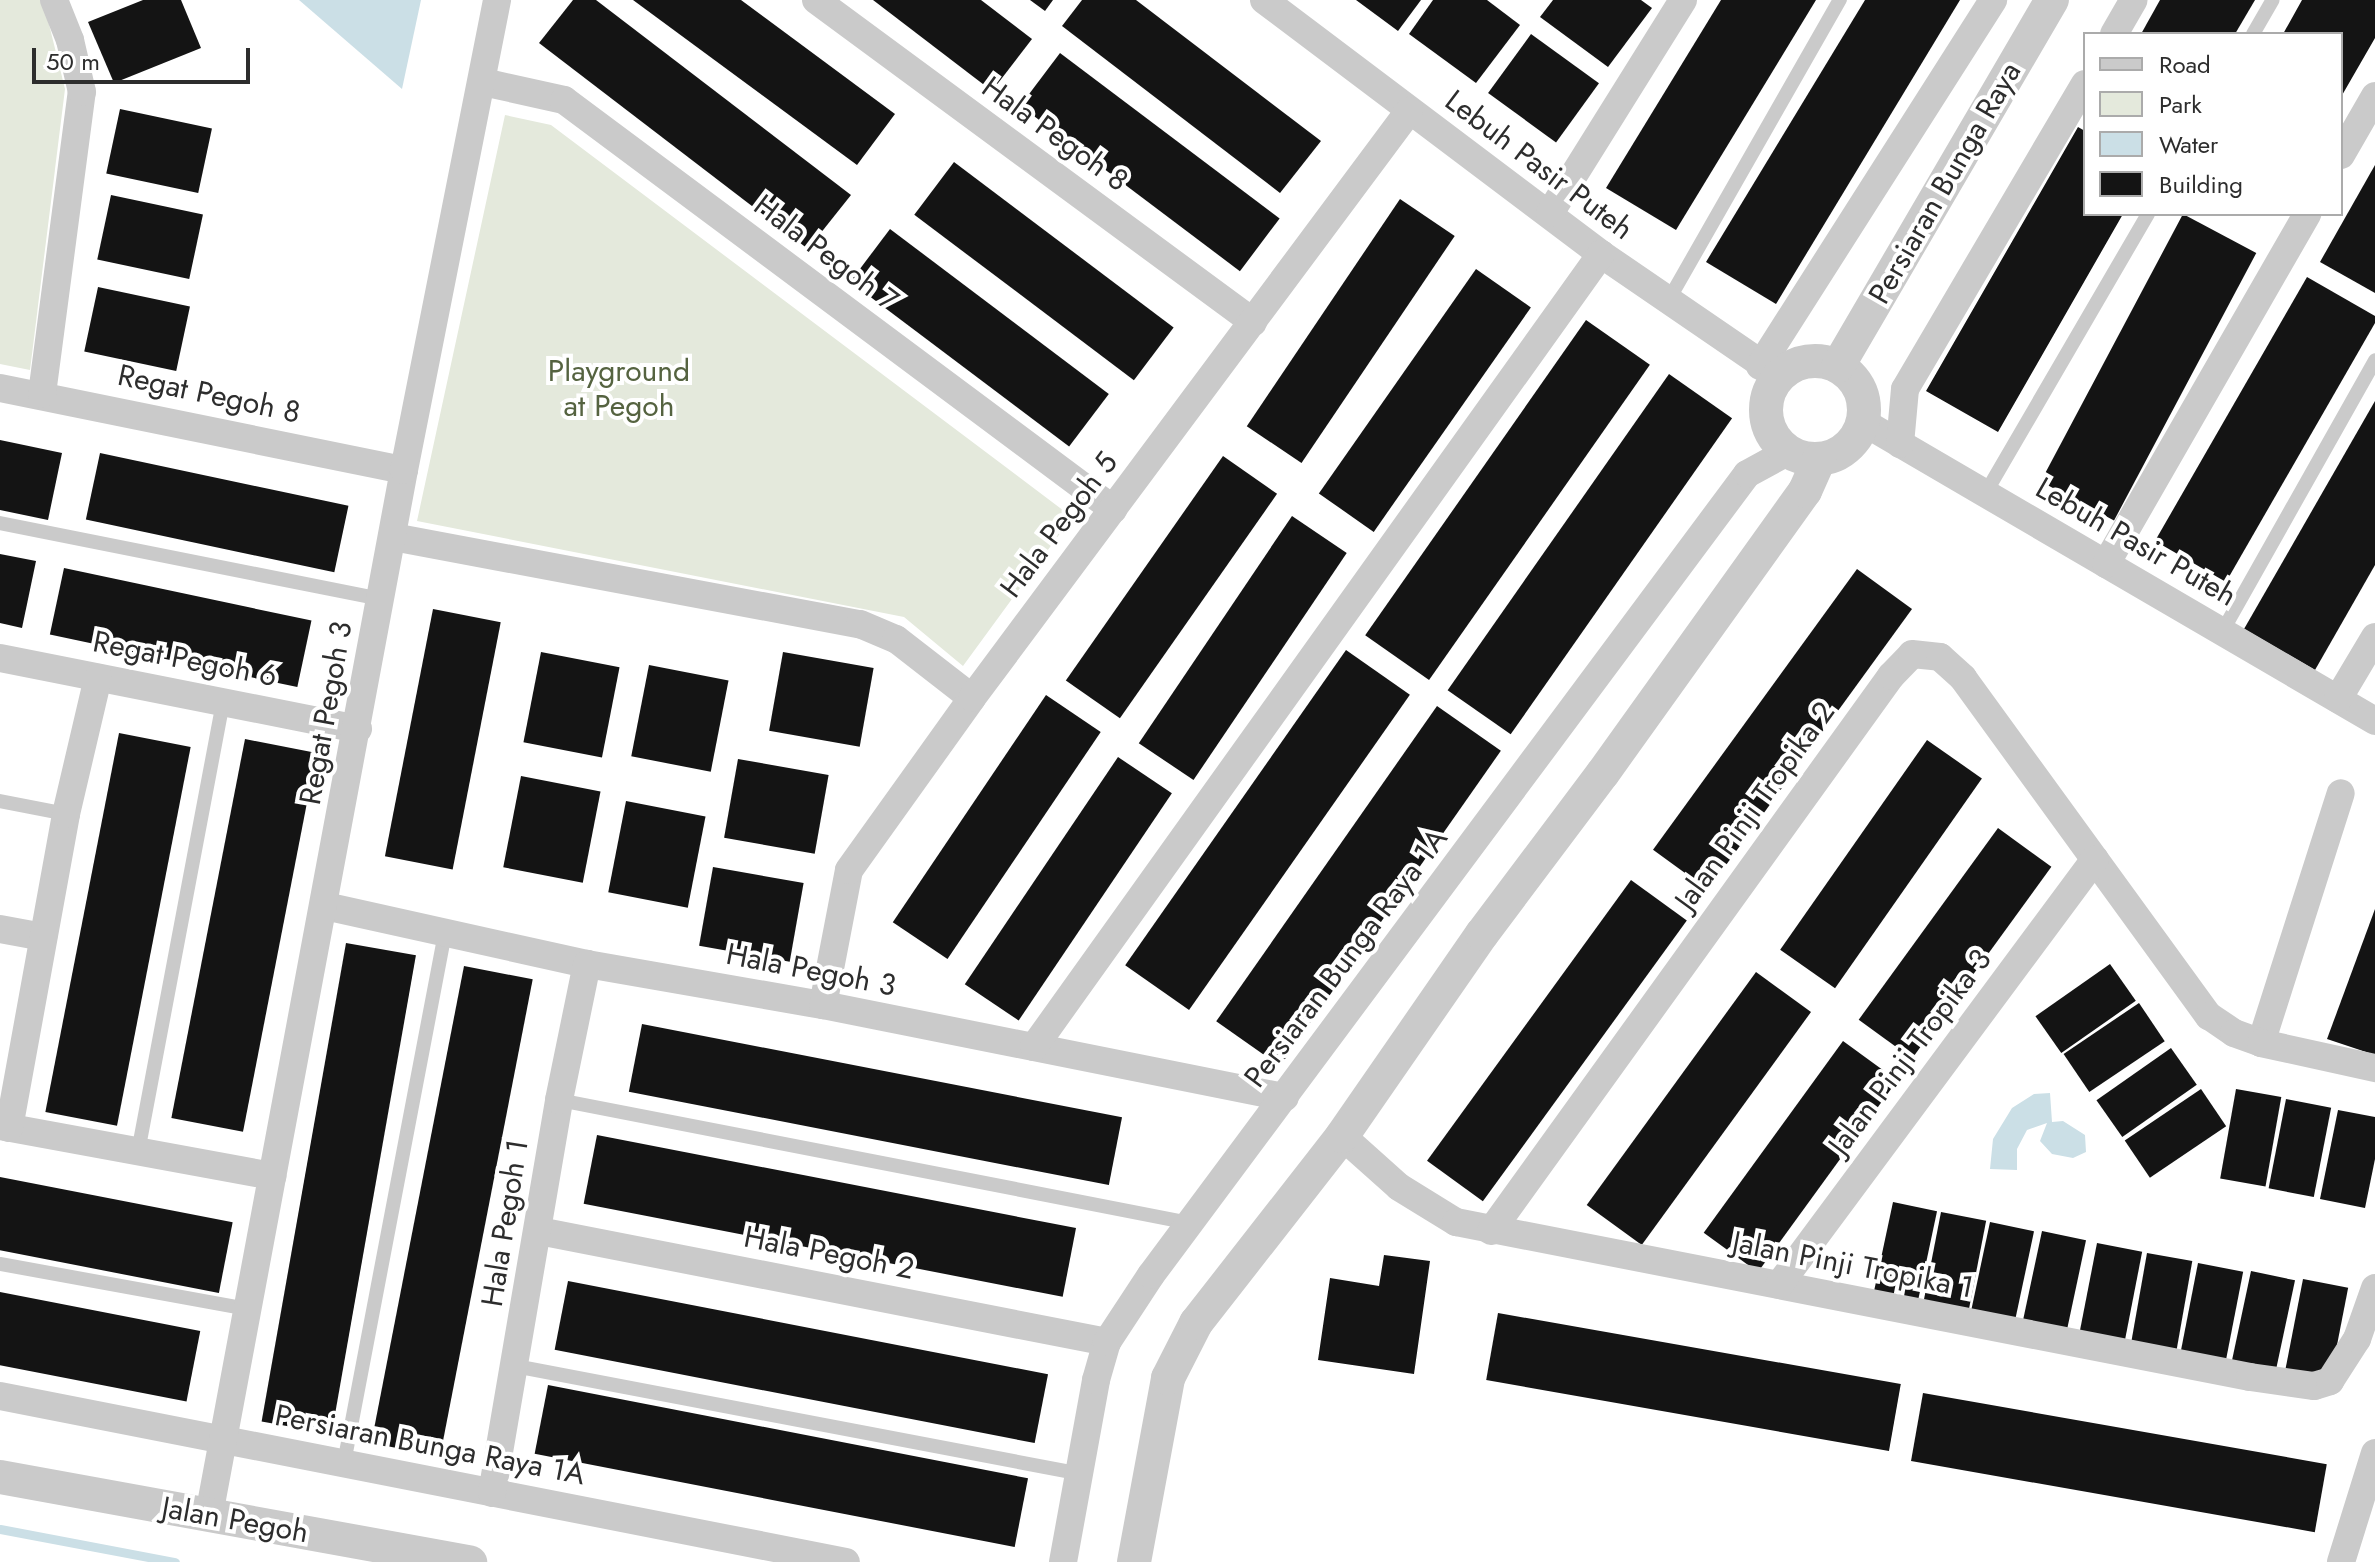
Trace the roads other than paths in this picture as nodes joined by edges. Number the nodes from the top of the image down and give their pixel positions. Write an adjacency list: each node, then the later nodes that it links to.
1 (54, 0): 28 (street)
2 (497, 0): 13 (street, Regat Pegoh 3)
3 (816, 0): 23 (street, Hala Pegoh 8)
4 (1264, 0): 16 (street, Lebuh Pasir Puteh)
5 (1683, 0): 18 (street)
6 (1840, 0): 22 (lane)
7 (1993, 0): 26 (street)
8 (2052, 0): 25 (street, Persiaran Bunga Raya)
9 (2134, 0): 11 (street)
10 (2273, 0): 12 (lane)
11 (2115, 32)
12 (2254, 32)
13 (483, 82): 32 (street, Regat Pegoh 3); 34 (street, Hala Pegoh 7)
14 (2083, 87): 30 (street)
15 (2375, 96): 17 (street)
16 (1409, 111): 18 (street, Lebuh Pasir Puteh); 23 (street, Hala Pegoh 5)
17 (2343, 152)
18 (1550, 213): 21 (street, Lebuh Pasir Puteh)
19 (2147, 216): 33 (lane)
20 (2306, 216): 37 (street)
21 (1601, 254): 22 (street, Lebuh Pasir Puteh); 59 (street)
22 (1668, 301): 26 (street, Lebuh Pasir Puteh)
23 (1253, 322): 34 (street, Hala Pegoh 5)
24 (2375, 360): 39 (lane)
25 (1838, 366): 26 (street); 29 (street)
26 (1770, 371): 31 (street)
27 (0, 388): 28 (street, Regat Pegoh 8)
28 (42, 394): 32 (street, Regat Pegoh 8)
29 (1863, 422): 30 (street, Lebuh Pasir Puteh); 31 (street)
30 (1900, 444): 33 (street, Lebuh Pasir Puteh)
31 (1804, 455): 61 (street, Persiaran Bunga Raya 1A); 64 (street)
32 (404, 470): 36 (street, Regat Pegoh 3)
33 (1985, 494): 37 (street, Lebuh Pasir Puteh)
34 (1113, 509): 43 (street, Hala Pegoh 5)
35 (0, 523): 38 (lane)
36 (393, 537): 38 (street, Regat Pegoh 3); 43 (street)
37 (2106, 564): 39 (street, Lebuh Pasir Puteh)
38 (381, 599): 47 (street, Regat Pegoh 3)
39 (2222, 632): 44 (street, Lebuh Pasir Puteh)
40 (2375, 637): 44 (street)
41 (0, 658): 42 (street, Regat Pegoh 6)
42 (98, 678): 45 (street, Regat Pegoh 6); 50 (street)
43 (972, 698): 57 (street, Hala Pegoh 5)
44 (2338, 699): 46 (street, Lebuh Pasir Puteh)
45 (223, 700): 47 (street, Regat Pegoh 6); 65 (lane)
46 (2375, 721)
47 (358, 729): 52 (street, Regat Pegoh 3)
48 (2341, 793): 58 (street)
49 (0, 801): 50 (lane)
50 (66, 814): 55 (street)
51 (2095, 859): 58 (street); 69 (street, Jalan Pinji Tropika 2); 71 (street, Jalan Pinji Tropika 3)
52 (325, 906): 54 (street, Hala Pegoh 3); 66 (street, Regat Pegoh 3)
53 (0, 929): 55 (street)
54 (445, 933): 56 (street, Hala Pegoh 3); 79 (lane)
55 (43, 937): 63 (street)
56 (587, 964): 57 (street, Hala Pegoh 3); 62 (street, Hala Pegoh 1)
57 (823, 1005): 59 (street, Hala Pegoh 3)
58 (2261, 1043): 60 (street)
59 (1034, 1047): 61 (street, Hala Pegoh 3)
60 (2375, 1068)
61 (1285, 1097): 67 (street, Persiaran Bunga Raya 1A)
62 (559, 1100): 67 (lane); 68 (street, Hala Pegoh 1)
63 (4, 1127): 65 (street)
64 (1342, 1136): 69 (street, Jalan Pinji Tropika 1); 88 (street)
65 (138, 1152): 66 (street)
66 (272, 1176): 73 (street, Regat Pegoh 3)
67 (1190, 1223): 74 (street, Persiaran Bunga Raya 1A)
68 (539, 1231): 74 (street, Hala Pegoh 2); 75 (street, Hala Pegoh 1)
69 (1491, 1231): 71 (street, Jalan Pinji Tropika 1)
70 (0, 1264): 73 (lane)
71 (1779, 1285): 72 (street, Jalan Pinji Tropika 1)
72 (2375, 1288)
73 (247, 1309): 77 (street, Regat Pegoh 3)
74 (1107, 1342): 80 (street, Persiaran Bunga Raya 1A)
75 (515, 1366): 80 (lane); 82 (street, Hala Pegoh 1)
76 (0, 1396): 77 (street, Persiaran Bunga Raya 1A)
77 (221, 1437): 79 (street, Persiaran Bunga Raya 1A); 84 (street, Regat Pegoh 3)
78 (2375, 1453): 83 (street)
79 (344, 1463): 82 (street, Persiaran Bunga Raya 1A)
80 (1082, 1474): 87 (street, Persiaran Bunga Raya 1A)
81 (0, 1477): 84 (street, Jalan Pegoh)
82 (492, 1493): 86 (street, Persiaran Bunga Raya 1A)
83 (2367, 1499): 89 (street)
84 (209, 1515): 85 (street, Jalan Pegoh)
85 (470, 1562)
86 (846, 1562)
87 (1063, 1562)
88 (1134, 1562)
89 (2341, 1562)

